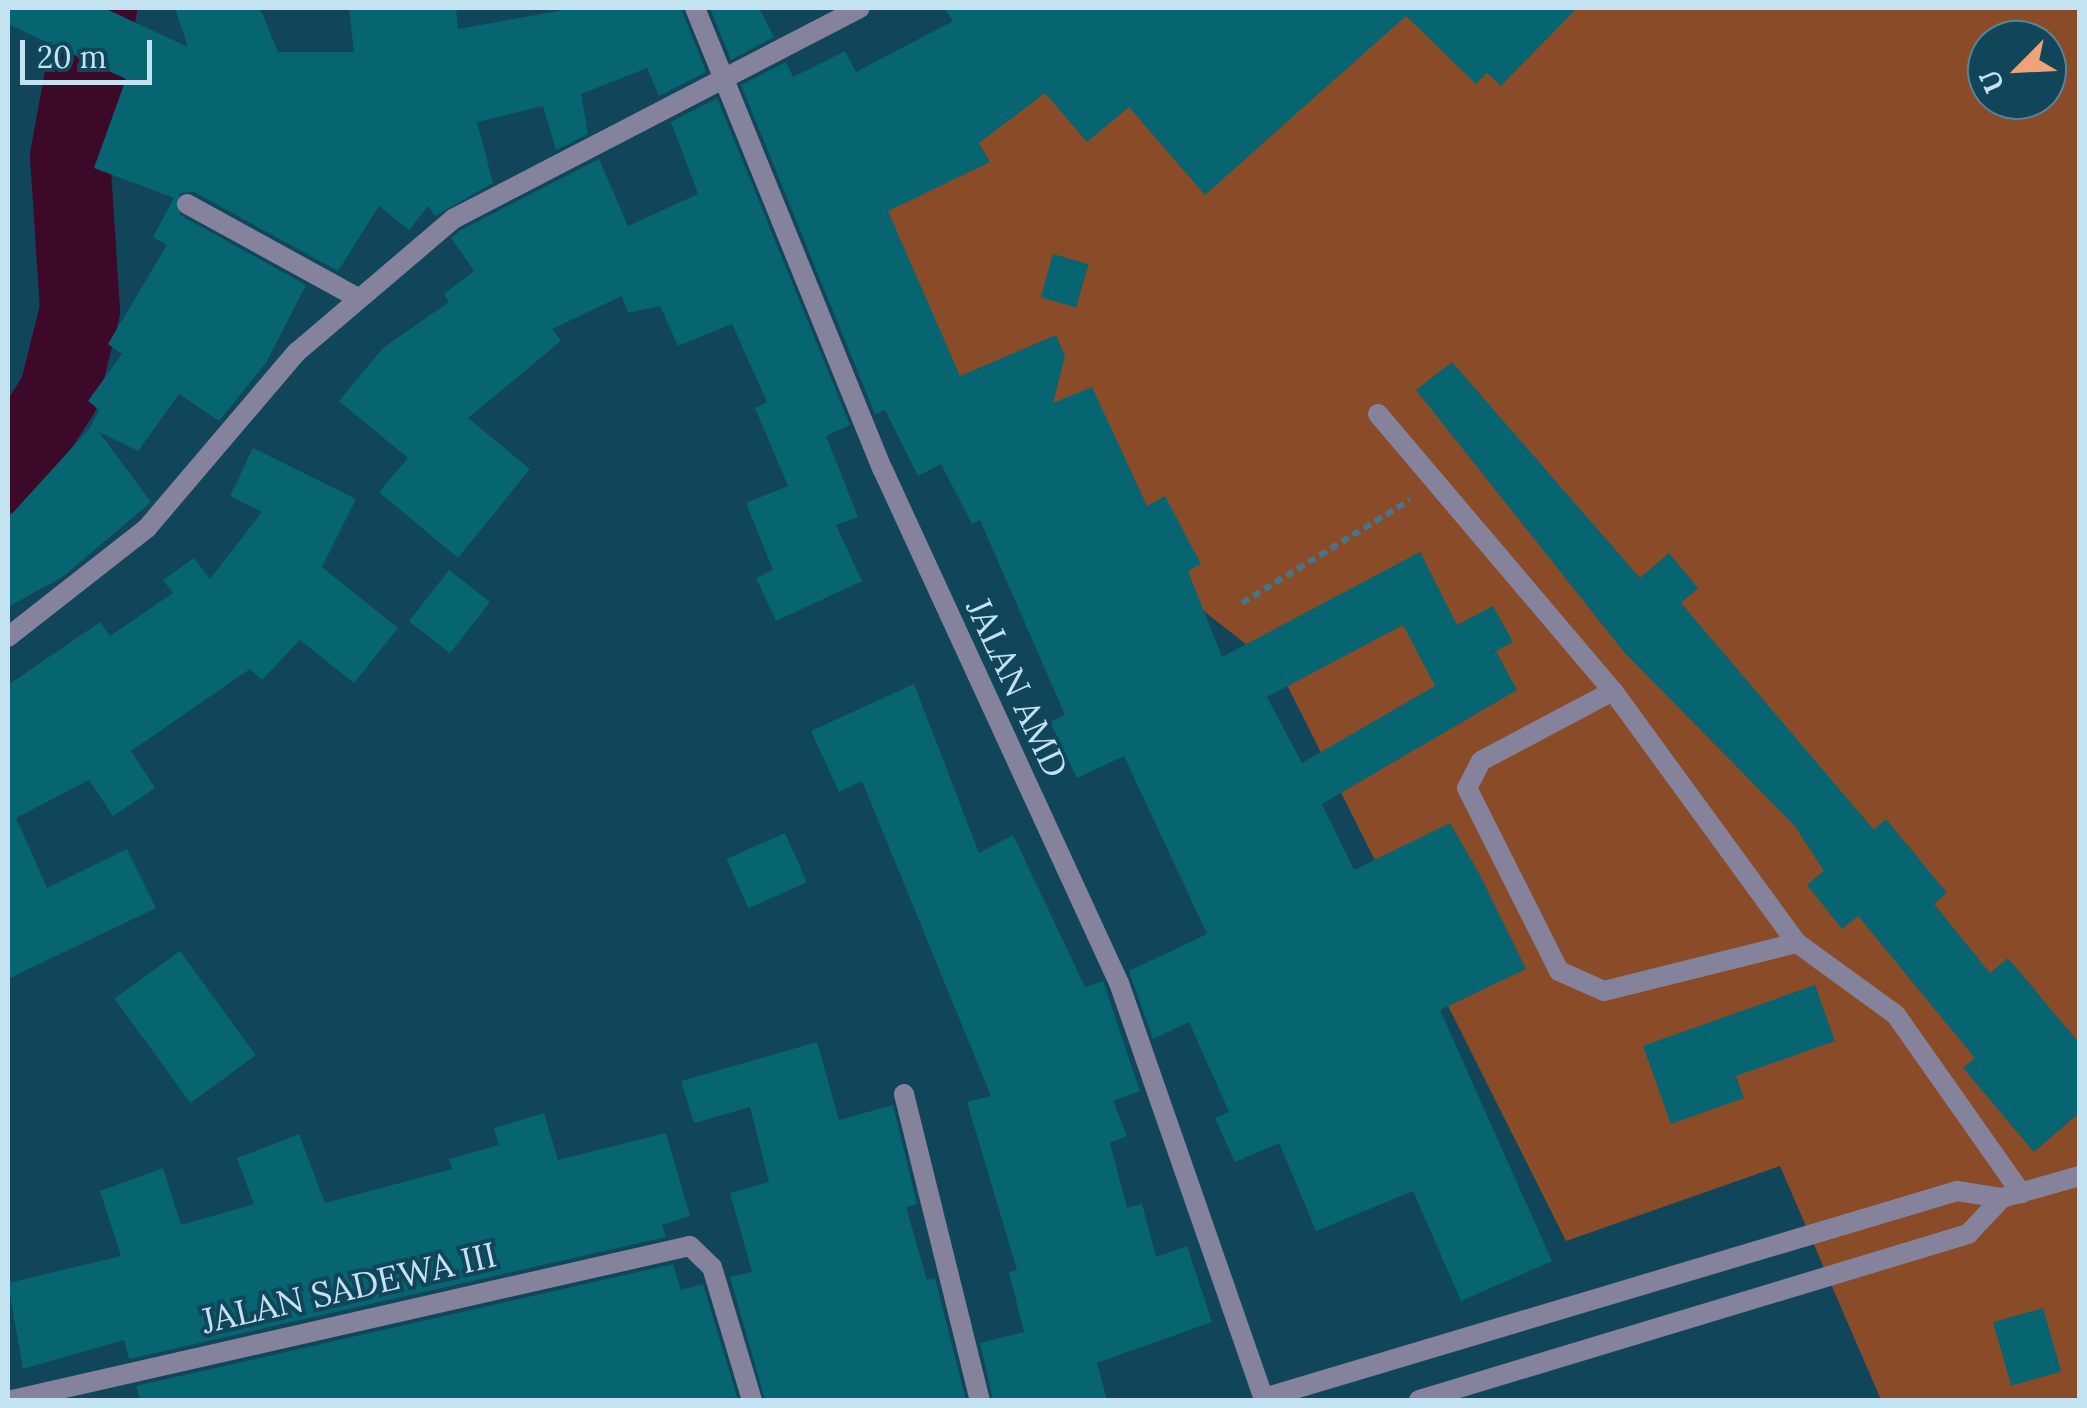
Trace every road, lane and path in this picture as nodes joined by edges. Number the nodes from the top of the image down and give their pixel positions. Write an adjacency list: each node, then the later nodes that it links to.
1 (696, 8): 3 (street, JALAN AMD)
2 (860, 8): 3 (street)
3 (726, 76): 5 (street); 15 (street, JALAN AMD)
4 (187, 204): 5 (street)
5 (356, 297): 9 (street)
6 (1378, 414): 7 (street)
7 (1437, 484): 8 (path); 10 (street)
8 (1242, 603)
9 (8, 637)
10 (1613, 691): 11 (street); 11 (street)
11 (1797, 943): 14 (street)
12 (904, 1094): 18 (street)
13 (2080, 1176): 14 (street)
14 (2012, 1196): 15 (street); 19 (street)
15 (1264, 1399)
16 (12, 1400): 17 (street, JALAN SADEWA III)
17 (752, 1400)
18 (980, 1400)
19 (1419, 1400)

